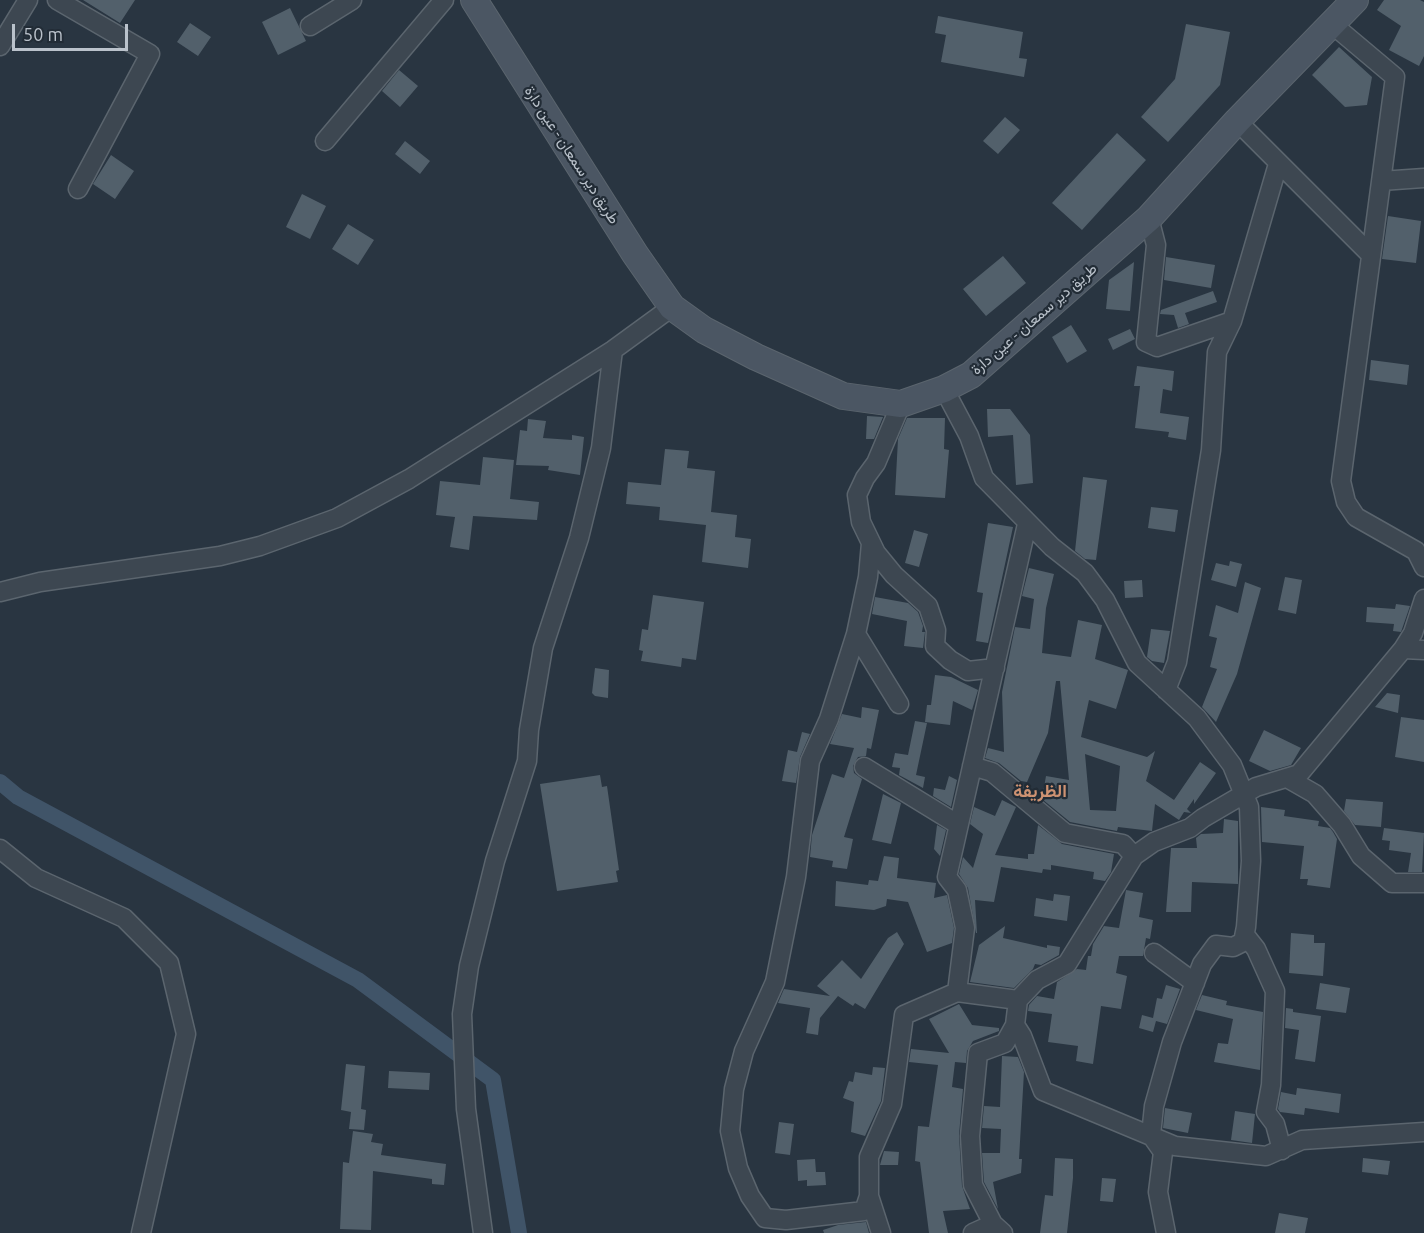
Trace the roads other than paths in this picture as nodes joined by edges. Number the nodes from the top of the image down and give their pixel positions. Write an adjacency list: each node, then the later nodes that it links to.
1 (28, 0): 9 (street)
2 (57, 0): 15 (street)
3 (352, 0): 8 (street)
4 (444, 0): 11 (street)
5 (474, 0): 18 (main road, طريق دير سمعان - عين دارة)
6 (1355, 0): 7 (main road, طريق دير سمعان - عين دارة)
7 (1332, 24): 10 (main road, طريق دير سمعان - عين دارة); 14 (street)
8 (310, 26)
9 (0, 46)
10 (1237, 121): 12 (street); 16 (main road, طريق دير سمعان - عين دارة)
11 (325, 141)
12 (1278, 164): 17 (street); 19 (street)
13 (1424, 178): 14 (street)
14 (1381, 181): 17 (street)
15 (78, 189)
16 (1149, 218): 19 (street); 21 (main road, طريق دير سمعان - عين دارة)
17 (1371, 255): 25 (street)
18 (672, 307): 20 (street); 22 (main road, طريق دير سمعان - عين دارة)
19 (1232, 321): 32 (street)
20 (613, 350): 26 (street); 54 (street)
21 (944, 389): 22 (main road, طريق دير سمعان - عين دارة); 23 (street)
22 (901, 404): 24 (street)
23 (1027, 524): 31 (street); 32 (street)
24 (871, 543): 28 (street); 31 (street)
25 (1424, 567)
26 (0, 592)
27 (1424, 599): 29 (street)
28 (856, 634): 33 (street); 51 (street)
29 (1403, 650): 30 (street); 36 (street)
30 (1424, 650)
31 (995, 668): 34 (street)
32 (1166, 690): 37 (street)
33 (899, 704)
34 (972, 766): 38 (street); 40 (street)
35 (864, 767): 38 (street)
36 (1287, 778): 37 (street); 41 (street)
37 (1245, 795): 40 (street); 42 (street)
38 (957, 824): 45 (street)
39 (0, 849): 53 (street)
40 (1134, 856): 46 (street)
41 (1424, 883)
42 (1245, 935): 44 (street); 50 (street)
43 (1154, 953): 44 (street)
44 (1195, 983): 49 (street)
45 (957, 992): 46 (street); 51 (street)
46 (1018, 1000): 47 (street)
47 (1015, 1025): 49 (street); 52 (street)
48 (1424, 1132): 50 (street)
49 (1151, 1135): 50 (street); 57 (street)
50 (1282, 1150)
51 (869, 1196): 55 (street)
52 (998, 1228): 56 (street)
53 (141, 1233)
54 (483, 1233)
55 (881, 1233)
56 (973, 1233)
57 (1166, 1233)

